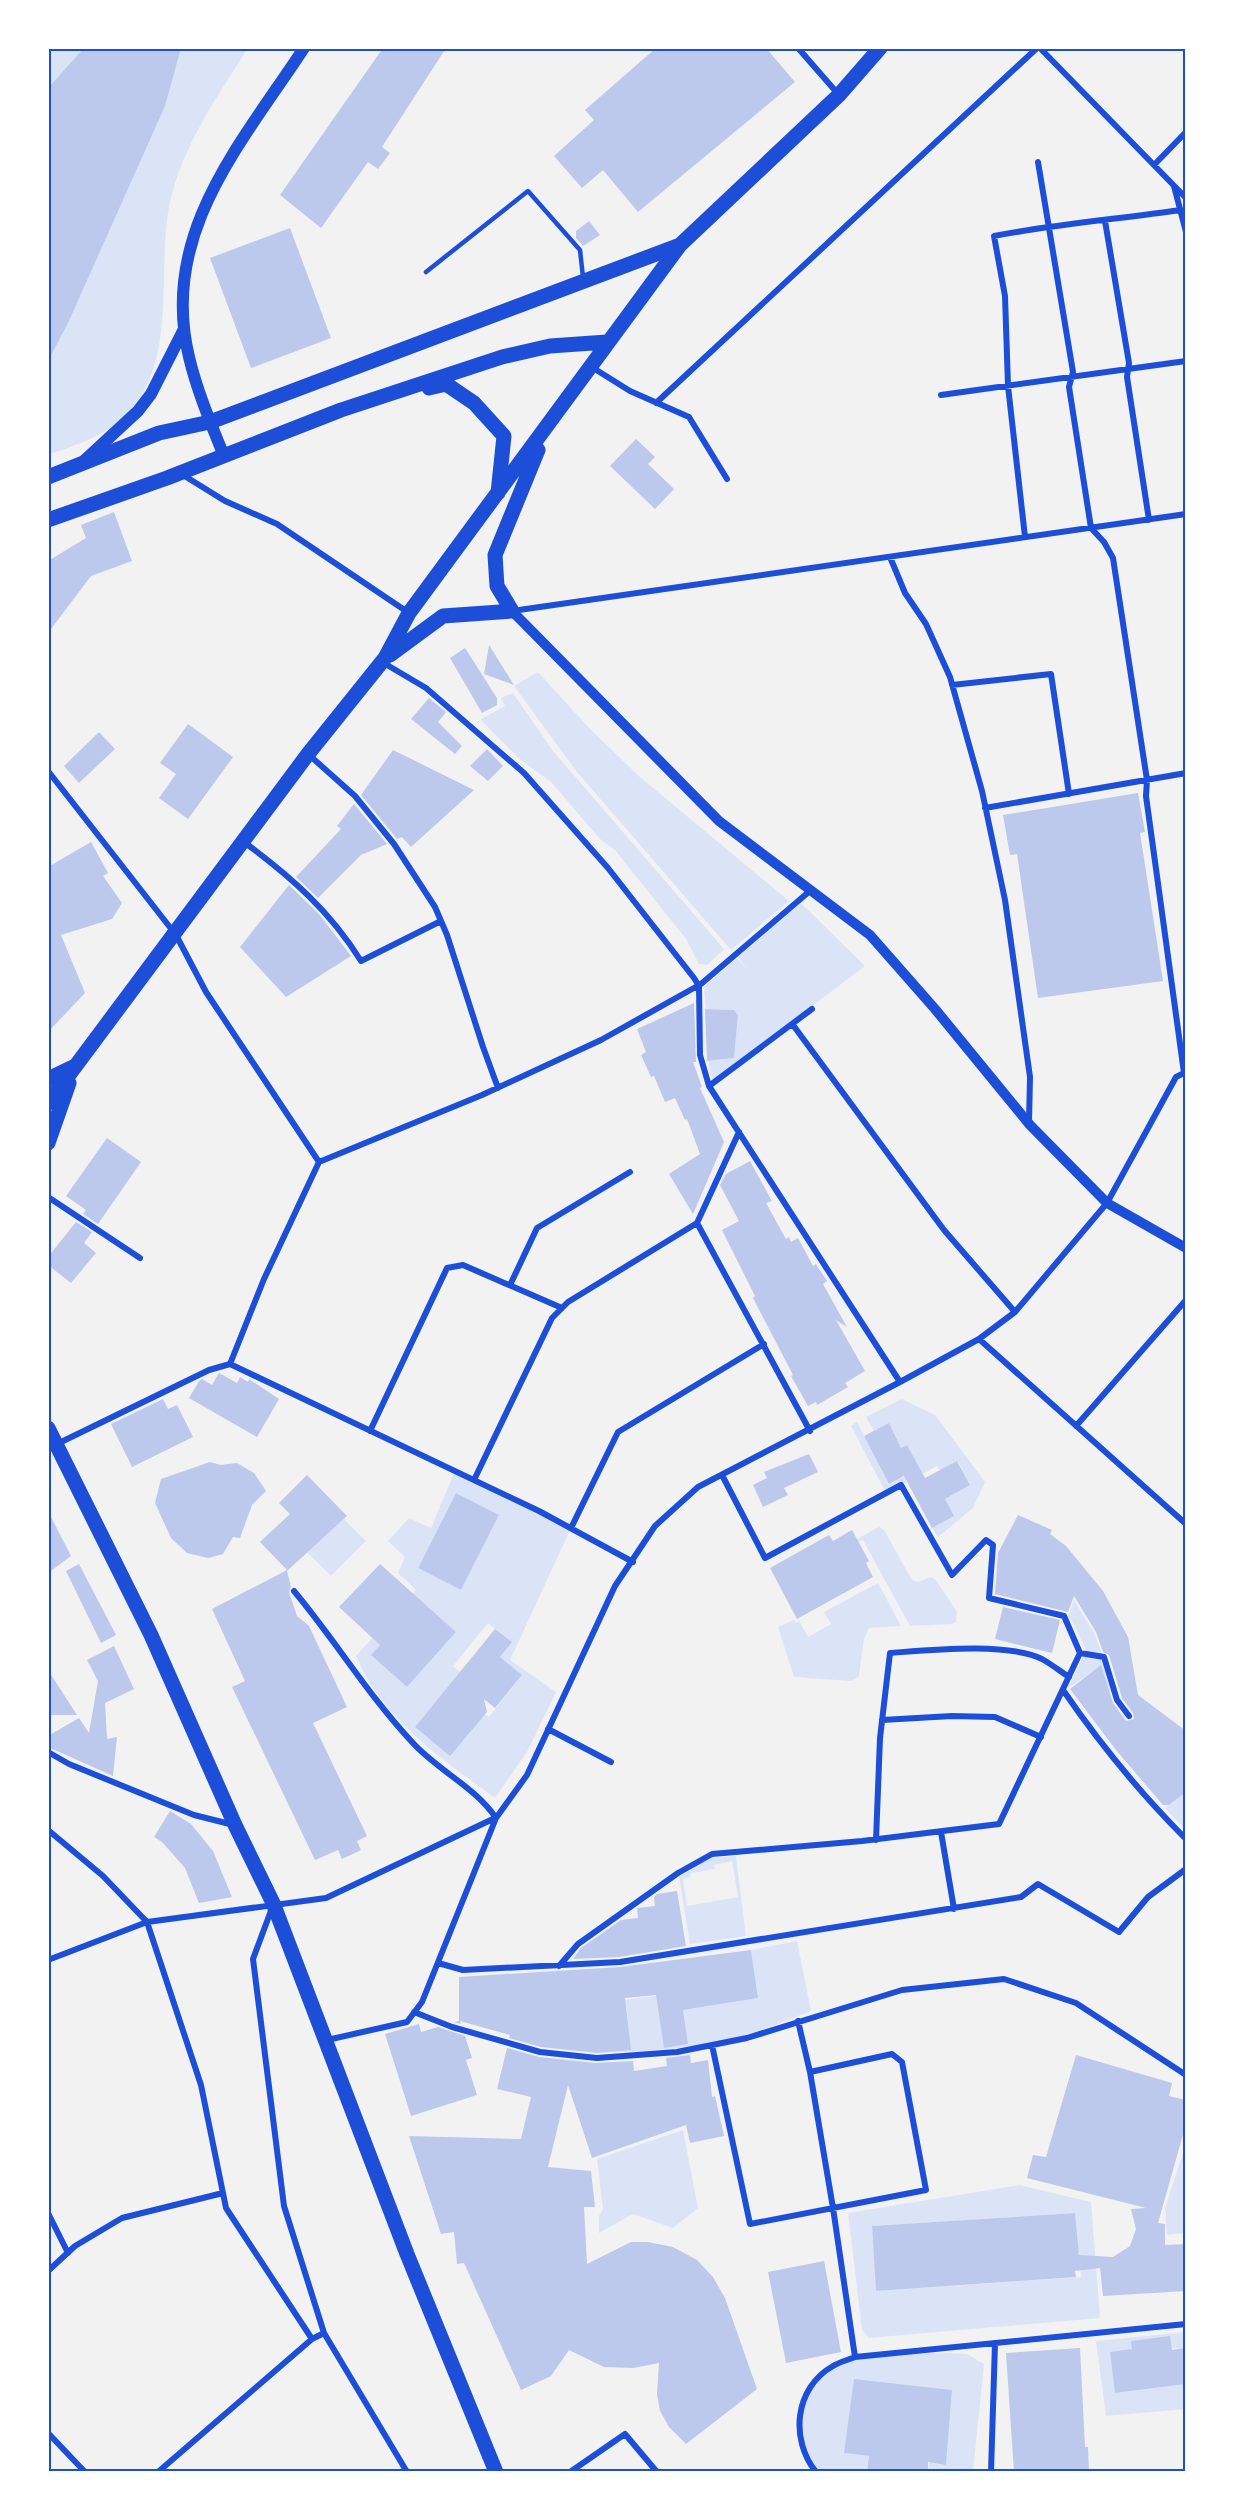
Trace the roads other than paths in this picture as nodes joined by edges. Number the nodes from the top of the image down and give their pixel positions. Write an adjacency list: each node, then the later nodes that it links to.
1 (304, 48): 18 (main road)
2 (798, 48): 5 (street)
3 (880, 48): 5 (main road)
4 (1039, 48): 8 (street); 26 (street)
5 (839, 95): 15 (main road)
6 (1186, 132): 8 (street)
7 (1038, 162): 13 (street)
8 (1154, 165): 9 (street)
9 (1173, 185): 10 (street); 11 (street)
10 (1186, 198)
11 (1181, 210): 12 (street); 14 (street)
12 (1105, 221): 13 (street); 22 (street)
13 (1051, 227): 23 (street); 24 (street)
14 (1186, 232)
15 (680, 245): 17 (main road); 19 (main road)
16 (426, 272): 17 (lane)
17 (583, 280): 28 (main road)
18 (184, 329): 28 (main road); 31 (main road)
19 (607, 342): 21 (main road); 27 (main road)
20 (1186, 362): 22 (street)
21 (590, 366): 26 (street); 29 (main road)
22 (1128, 370): 23 (street); 38 (street)
23 (1073, 378): 24 (street); 39 (street)
24 (1008, 386): 25 (street); 40 (street)
25 (941, 395)
26 (656, 403): 34 (street)
27 (341, 410): 30 (main road); 35 (main road)
28 (210, 422): 30 (main road); 31 (main road)
29 (550, 424): 35 (main road); 42 (main road)
30 (224, 456): 32 (main road)
31 (78, 465): 33 (main road)
32 (180, 473): 37 (main road); 43 (street)
33 (48, 477)
34 (727, 479)
35 (498, 496): 43 (main road)
36 (1186, 514): 38 (street)
37 (48, 520)
38 (1149, 520): 39 (street)
39 (1091, 528): 40 (street); 49 (street)
40 (1025, 537): 41 (street)
41 (890, 557): 42 (street); 45 (street)
42 (512, 611): 44 (main road); 53 (street)
43 (409, 613): 44 (main road)
44 (383, 660): 46 (main road); 56 (street)
45 (952, 685): 50 (street); 51 (street)
46 (308, 754): 52 (main road); 54 (street)
47 (48, 771): 55 (street)
48 (1186, 773): 49 (street)
49 (1147, 780): 50 (street); 60 (street)
50 (1069, 794): 51 (street)
51 (985, 808): 65 (street)
52 (244, 842): 54 (street); 55 (main road)
53 (812, 890): 56 (street); 65 (street)
54 (441, 921): 63 (street)
55 (176, 935): 59 (main road); 68 (street)
56 (699, 986): 62 (street); 63 (street)
57 (812, 1009): 58 (street)
58 (793, 1025): 62 (street); 78 (street)
59 (75, 1066): 61 (main road); 64 (main road); 67 (main road)
60 (1185, 1072): 71 (street)
61 (48, 1079)
62 (709, 1086): 66 (street)
63 (498, 1088): 68 (street)
64 (48, 1103)
65 (1029, 1125): 71 (street)
66 (739, 1132): 72 (street); 82 (street)
67 (48, 1143)
68 (319, 1162): 81 (street)
69 (630, 1172): 75 (street)
70 (48, 1197): 74 (street)
71 (1107, 1203): 73 (street); 78 (street)
72 (697, 1222): 77 (street); 80 (street)
73 (1186, 1248)
74 (141, 1258)
75 (511, 1283): 77 (street); 85 (street)
76 (1186, 1300): 83 (street)
77 (562, 1308): 89 (street)
78 (1015, 1312): 79 (street)
79 (979, 1339): 82 (street); 83 (street)
80 (764, 1344): 86 (street); 91 (street)
81 (230, 1364): 85 (street); 87 (street)
82 (900, 1382): 86 (street)
83 (1076, 1426): 90 (street)
84 (48, 1428): 87 (main road)
85 (370, 1431): 89 (street)
86 (810, 1431): 88 (street)
87 (56, 1444): 104 (main road)
88 (723, 1475): 92 (street); 94 (street)
89 (474, 1480): 91 (street)
90 (1186, 1524)
91 (571, 1528): 92 (street)
92 (633, 1562): 99 (street)
93 (294, 1591): 103 (street)
94 (1080, 1653): 95 (street); 97 (street)
95 (1069, 1677): 96 (street); 98 (street)
96 (1063, 1690): 100 (street); 107 (street)
97 (1129, 1716)
98 (882, 1720): 100 (street); 108 (street)
99 (549, 1729): 102 (street); 103 (street)
100 (1041, 1737): 106 (street)
101 (48, 1752): 104 (street)
102 (611, 1762)
103 (496, 1818): 110 (street); 114 (street)
104 (235, 1825): 110 (main road)
105 (48, 1830): 112 (street)
106 (940, 1832): 108 (street); 111 (street)
107 (1186, 1839)
108 (876, 1840): 115 (street)
109 (1186, 1869): 111 (street)
110 (273, 1903): 112 (street); 118 (main road); 128 (street)
111 (954, 1909): 115 (street)
112 (147, 1922): 113 (street); 122 (street)
113 (48, 1960)
114 (438, 1963): 115 (street); 116 (street)
115 (559, 1966)
116 (414, 2012): 118 (street); 119 (street)
117 (798, 2021): 119 (street); 120 (street); 121 (street)
118 (327, 2040): 136 (main road)
119 (712, 2045): 123 (street)
120 (810, 2072): 123 (street); 123 (street)
121 (1186, 2075)
122 (223, 2193): 125 (street); 129 (street)
123 (833, 2208): 131 (street)
124 (48, 2213): 125 (street)
125 (68, 2253): 126 (street)
126 (48, 2271)
127 (1186, 2324): 130 (street)
128 (324, 2332): 129 (street); 135 (street)
129 (312, 2339): 134 (street)
130 (995, 2343): 131 (street); 140 (street)
131 (855, 2357): 139 (street)
132 (48, 2433): 133 (street)
133 (85, 2472)
134 (158, 2472)
135 (407, 2472)
136 (496, 2472)
137 (570, 2472): 138 (street)
138 (657, 2472)
139 (816, 2472)
140 (991, 2472)

